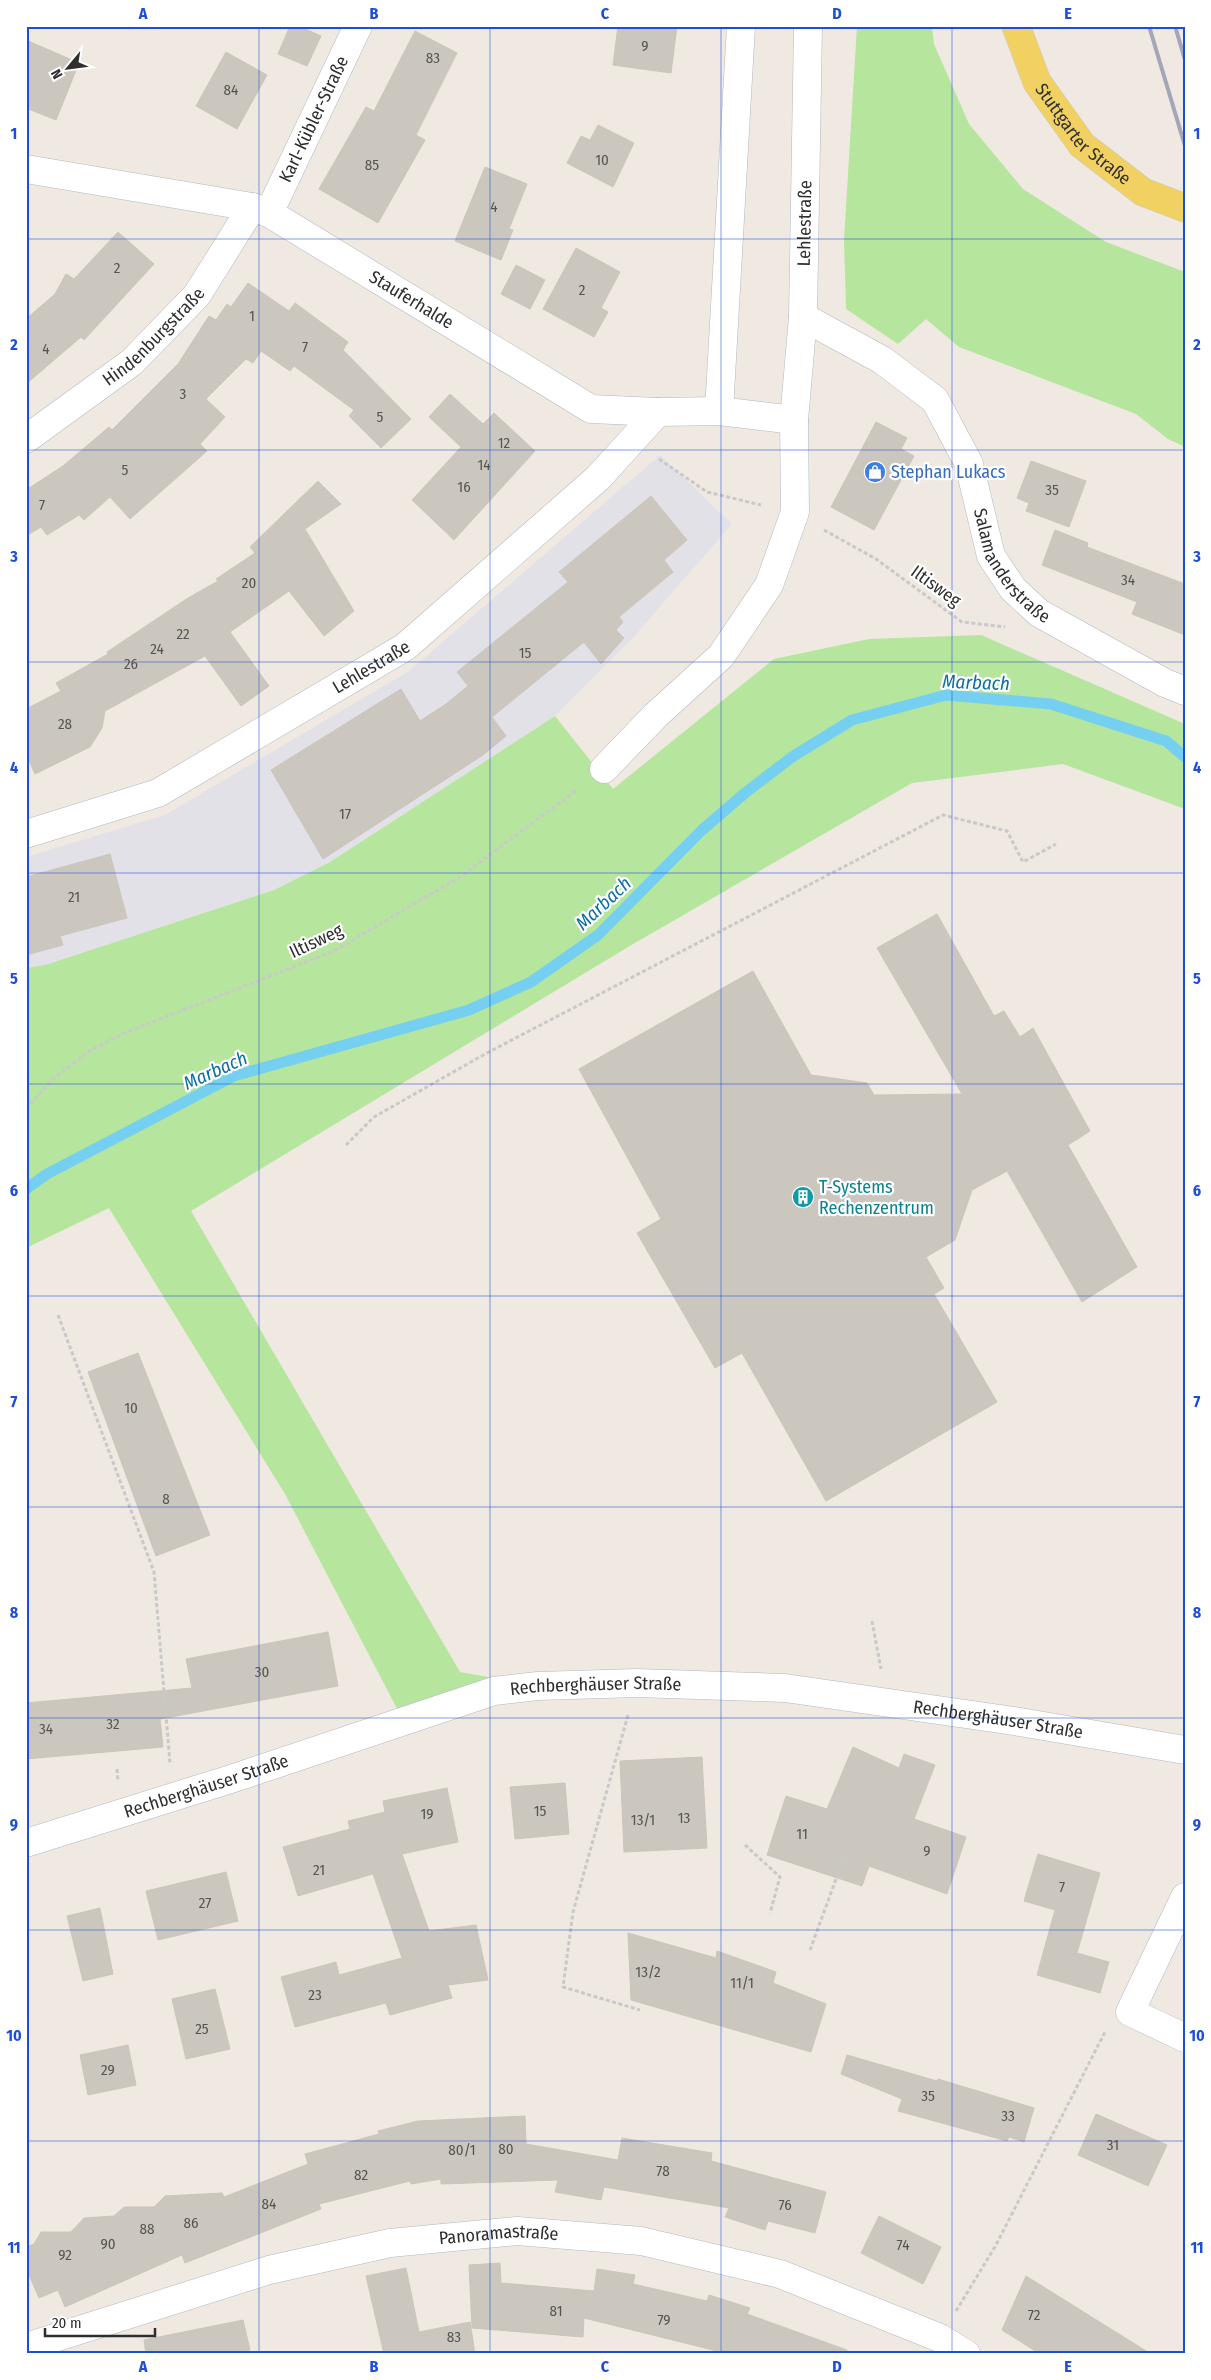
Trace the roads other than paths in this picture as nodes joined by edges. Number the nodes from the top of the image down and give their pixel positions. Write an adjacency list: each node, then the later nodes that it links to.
1 (358, 26): 7 (street, Karl-Kübler-Straße)
2 (741, 26): 9 (street)
3 (808, 26): 8 (street, Lehlestraße)
4 (1016, 26): 6 (main road, Stuttgarter Straße)
5 (26, 169): 7 (street, Stauferhalde)
6 (1185, 208)
7 (260, 210): 10 (street, Stauferhalde); 12 (street, Hindenburgstraße)
8 (803, 317): 11 (street, Lehlestraße); 13 (street, Salamanderstraße)
9 (719, 411): 10 (street, Stauferhalde); 11 (street, Stauferhalde)
10 (658, 412): 15 (street, Lehlestraße)
11 (794, 420): 14 (street, Lehlestraße)
12 (26, 439)
13 (1185, 691)
14 (604, 769)
15 (26, 834)
16 (1185, 1750): 17 (street, Rechberghäuser Straße)
17 (26, 1843)
18 (1185, 1898): 19 (street)
19 (1185, 2038)
20 (26, 2347): 21 (street, Panoramastraße)
21 (966, 2354)

